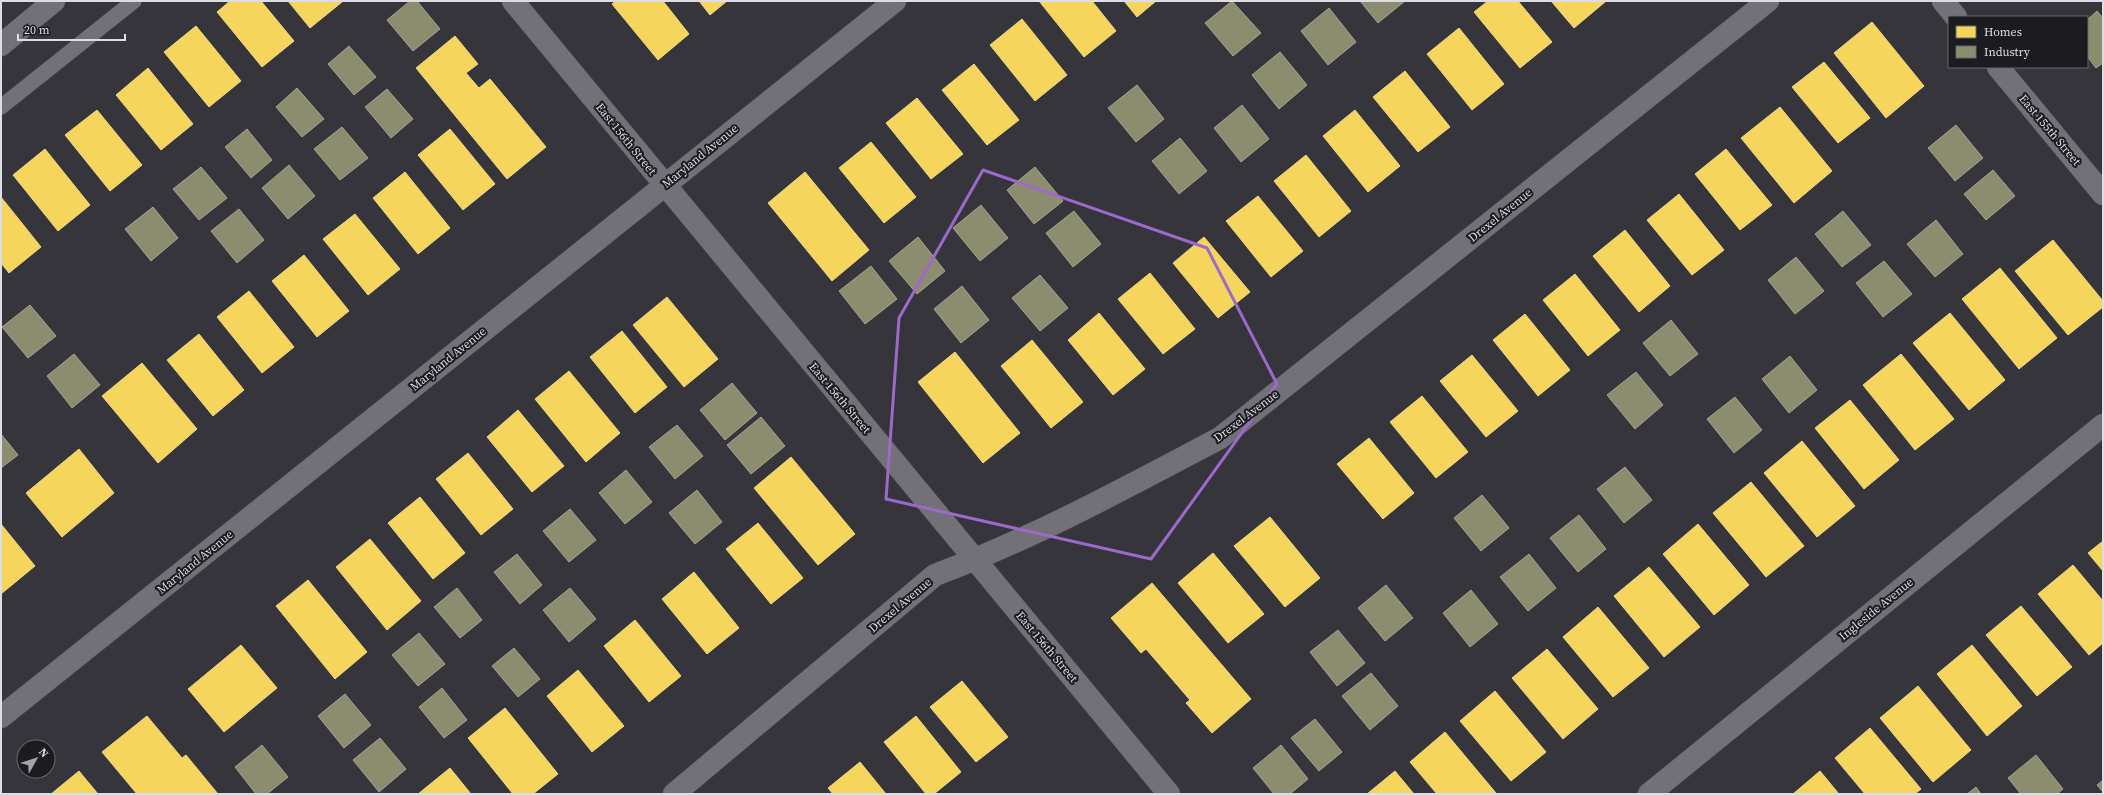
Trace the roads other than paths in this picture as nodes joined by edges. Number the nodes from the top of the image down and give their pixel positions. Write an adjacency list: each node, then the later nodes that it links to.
1 (54, 1): 8 (street)
2 (134, 1): 10 (lane)
3 (513, 1): 11 (street, East 156th Street)
4 (895, 1): 11 (street, Maryland Avenue)
5 (1768, 1): 14 (street, Drexel Avenue)
6 (1943, 1): 7 (street)
7 (1955, 16)
8 (1, 45)
9 (1999, 68): 12 (street, East 155th Street)
10 (1, 107)
11 (664, 185): 14 (street, East 156th Street); 15 (street, Maryland Avenue)
12 (2103, 194)
13 (2103, 425): 18 (street, Ingleside Avenue)
14 (975, 560): 16 (street, Drexel Avenue); 17 (street, East 156th Street)
15 (1, 717)
16 (674, 794)
17 (1169, 794)
18 (1649, 794)

